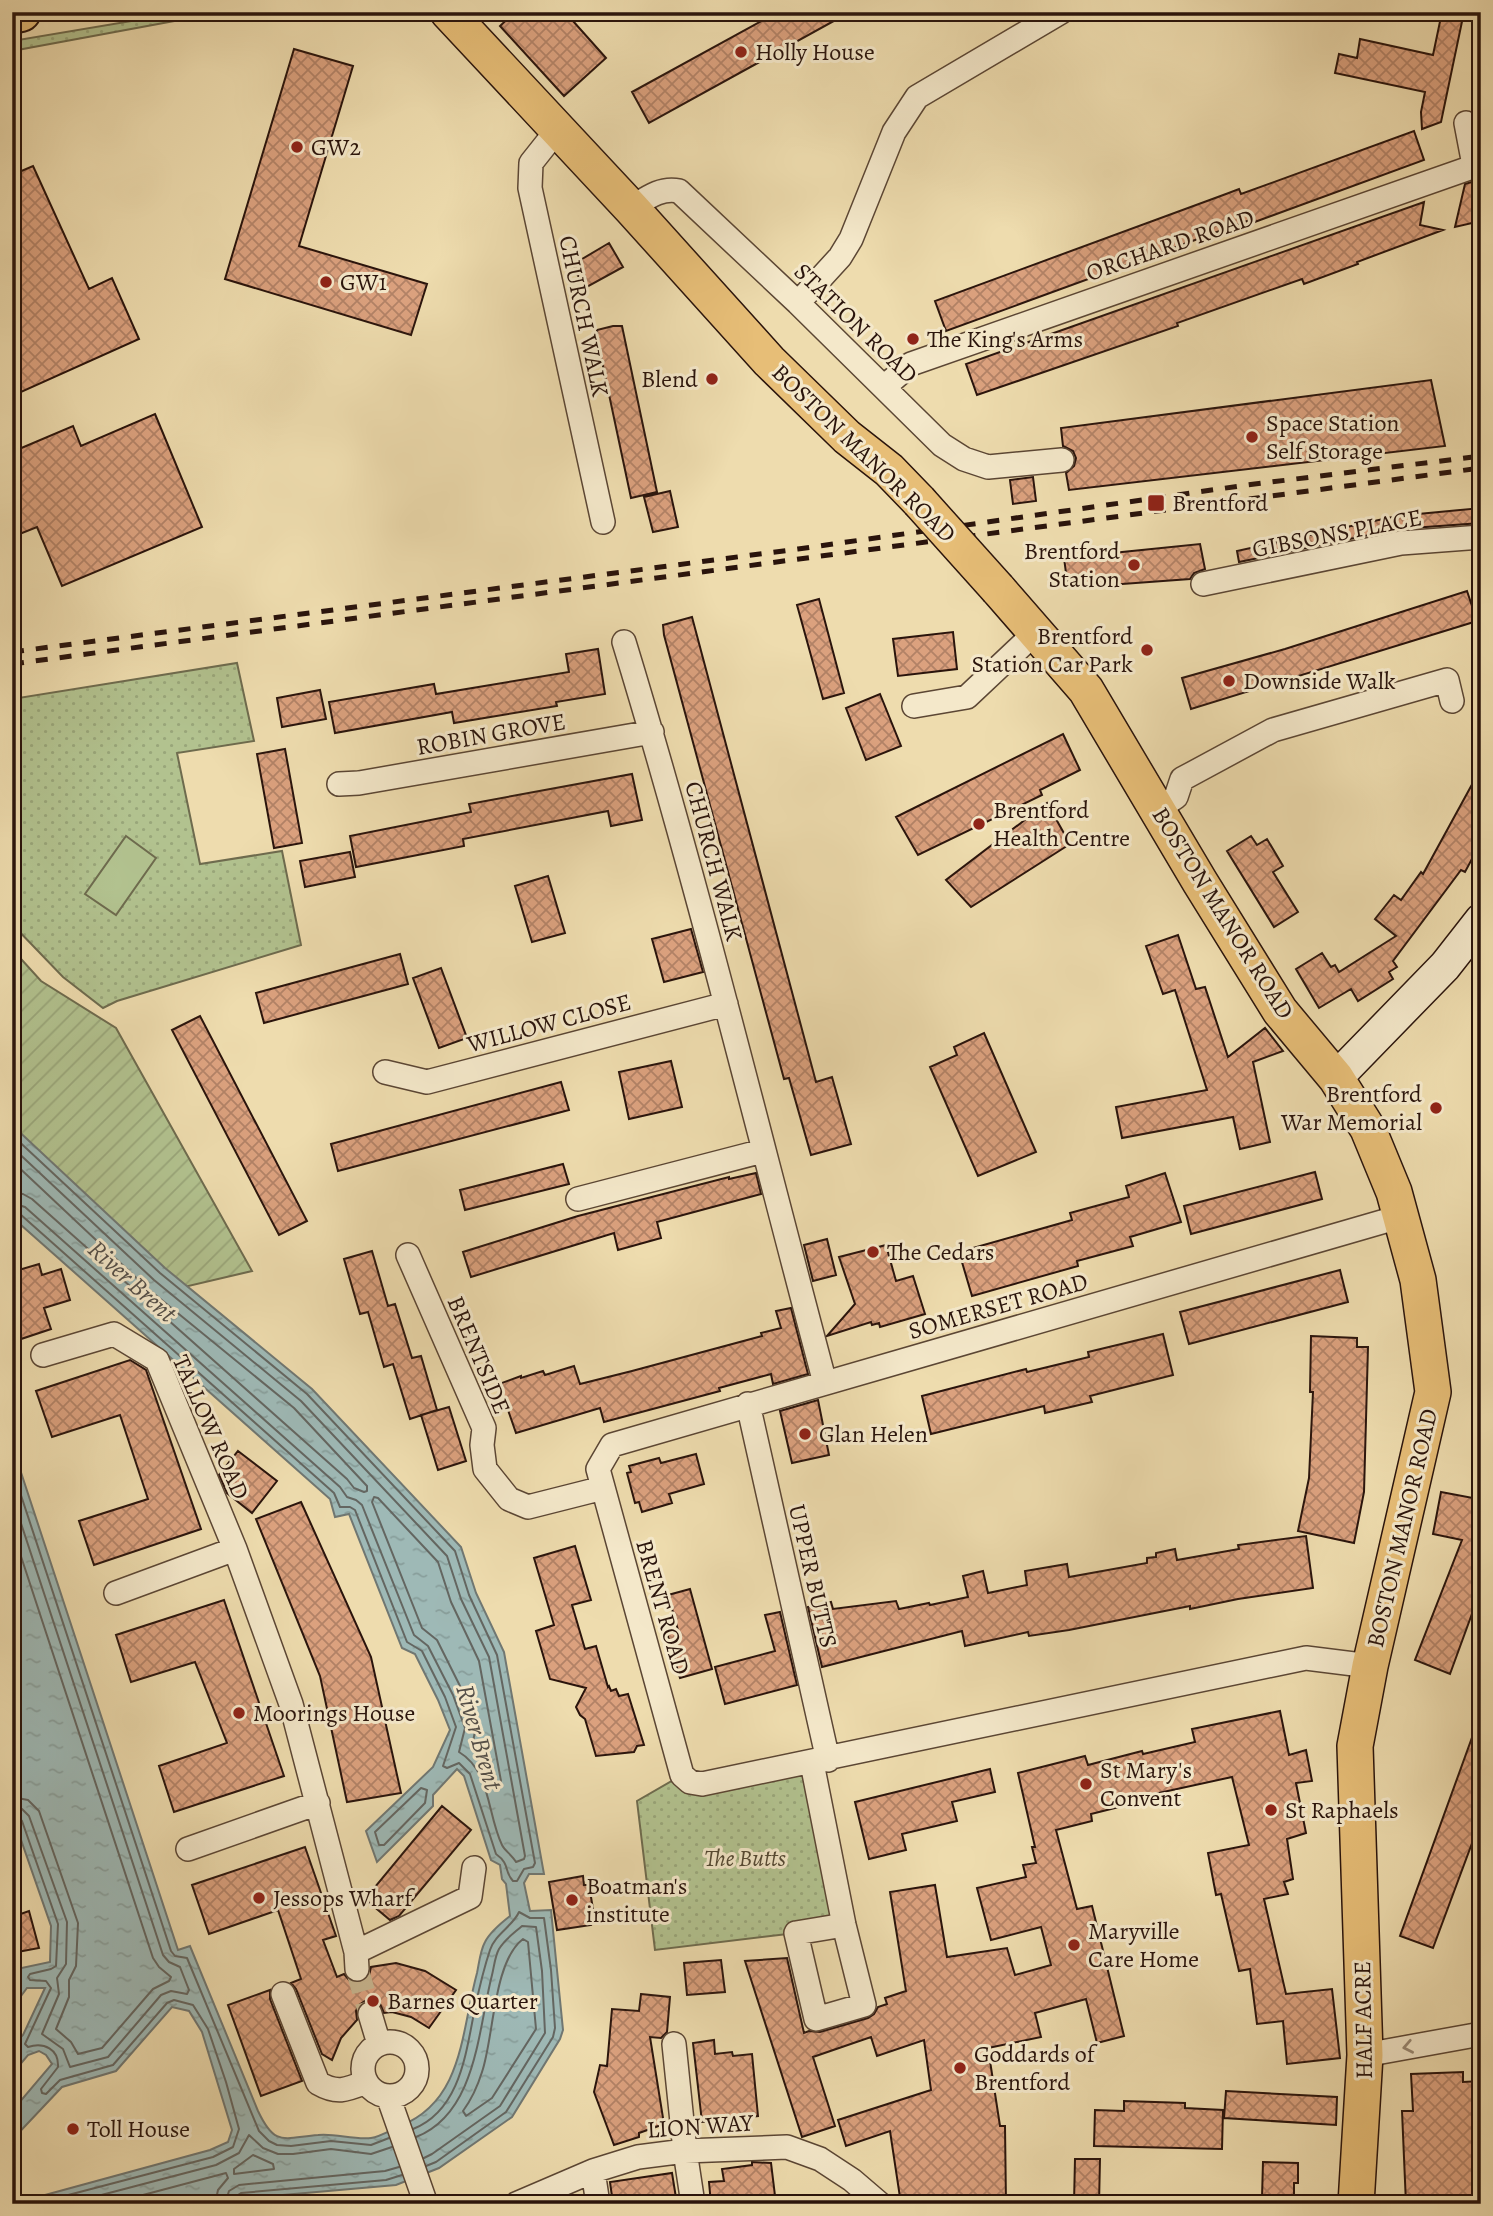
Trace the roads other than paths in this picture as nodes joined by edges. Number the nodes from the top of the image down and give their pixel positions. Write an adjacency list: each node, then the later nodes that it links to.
1 (22, 12): 5 (highway)
2 (448, 12): 6 (main road, BOSTON MANOR ROAD)
3 (480, 12): 6 (main road)
4 (1061, 12): 11 (street)
5 (12, 14)
6 (484, 52): 8 (main road, BOSTON MANOR ROAD)
7 (1466, 123): 9 (street)
8 (558, 129): 10 (main road, BOSTON MANOR ROAD); 14 (street, CHURCH WALK)
9 (1477, 165): 12 (street, ORCHARD ROAD)
10 (631, 208): 11 (street, STATION ROAD); 17 (main road, BOSTON MANOR ROAD, bridge)
11 (798, 303): 12 (street, STATION ROAD)
12 (884, 387): 13 (street, STATION ROAD)
13 (1062, 460)
14 (603, 522)
15 (1481, 537): 16 (street, GIBSONS PLACE)
16 (1203, 584)
17 (1036, 632): 20 (street); 23 (main road, BOSTON MANOR ROAD)
18 (624, 642): 21 (street, CHURCH WALK)
19 (1452, 701): 23 (street)
20 (914, 706)
21 (652, 732): 22 (street, ROBIN GROVE); 25 (street, CHURCH WALK)
22 (339, 784)
23 (1158, 809): 27 (main road, BOSTON MANOR ROAD)
24 (1476, 934): 27 (main road)
25 (726, 1004): 26 (street, WILLOW CLOSE); 28 (street, CHURCH WALK)
26 (385, 1072)
27 (1336, 1078): 30 (main road, BOSTON MANOR ROAD)
28 (764, 1151): 29 (street); 33 (street)
29 (578, 1199)
30 (1399, 1217): 33 (street, SOMERSET ROAD); 39 (main road, BOSTON MANOR ROAD)
31 (408, 1255): 36 (street, BRENTSIDE)
32 (43, 1355): 37 (street, TALLOW ROAD)
33 (825, 1383): 34 (street, SOMERSET ROAD)
34 (748, 1405): 35 (street, SOMERSET ROAD); 40 (street, UPPER BUTTS)
35 (612, 1445): 36 (street, BRENT ROAD)
36 (603, 1488): 40 (street, BRENT ROAD)
37 (235, 1549): 38 (street); 41 (street, TALLOW ROAD)
38 (116, 1593)
39 (1370, 1666): 40 (street); 42 (main road, BOSTON MANOR ROAD)
40 (820, 1761): 45 (street)
41 (318, 1803): 43 (street); 44 (street, TALLOW ROAD)
42 (1358, 1835): 51 (main road, HALF ACRE)
43 (188, 1849)
44 (474, 1868)
45 (844, 1925)
46 (283, 1994): 52 (street)
47 (370, 2014): 49 (street)
48 (1481, 2034): 51 (street, one-way to 51)
49 (379, 2044): 52 (street); 53 (street)
50 (674, 2044): 54 (street)
51 (1365, 2055): 61 (main road, HALF ACRE)
52 (366, 2082): 53 (street)
53 (392, 2107): 56 (street)
54 (685, 2151): 55 (street, LION WAY); 59 (street); 60 (street, LION WAY)
55 (593, 2171): 57 (street, LION WAY); 58 (street)
56 (424, 2197)
57 (516, 2204)
58 (598, 2204)
59 (693, 2204)
60 (880, 2204)
61 (1356, 2204)

